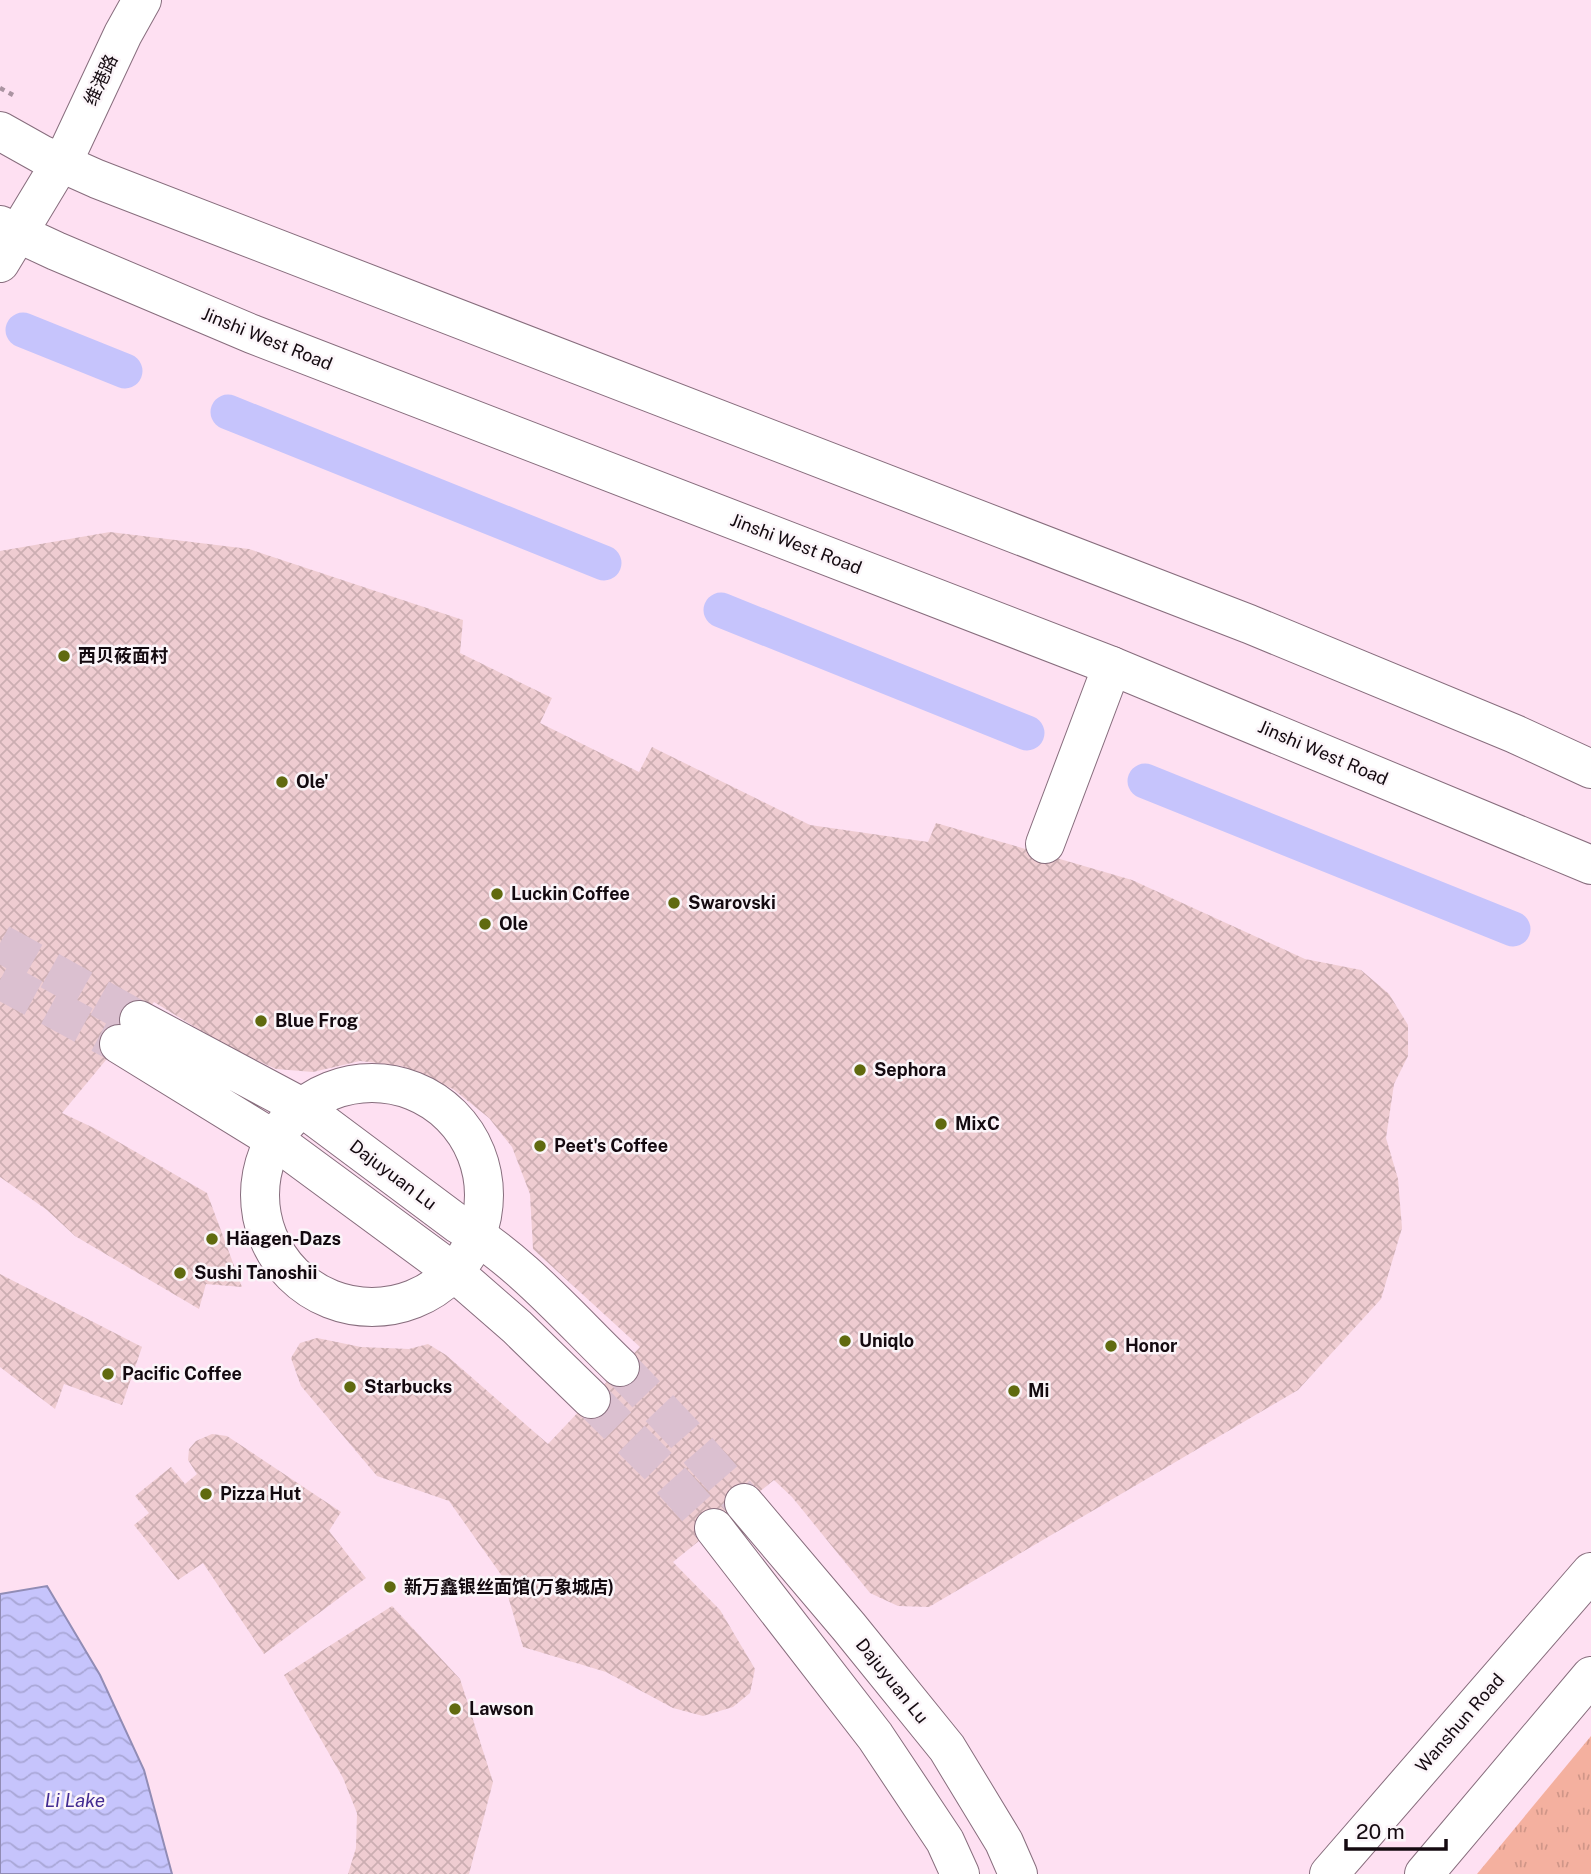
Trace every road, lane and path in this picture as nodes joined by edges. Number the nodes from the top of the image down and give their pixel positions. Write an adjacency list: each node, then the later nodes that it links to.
1 (122, 0): 4 (main road, 维港路)
2 (142, 0): 4 (main road, 维港路)
3 (0, 131): 4 (main road)
4 (52, 158): 5 (main road); 7 (main road)
5 (4, 235): 6 (main road, Jinshi West Road)
6 (1112, 666): 8 (main road); 9 (main road, Jinshi West Road)
7 (1591, 769)
8 (1045, 844)
9 (1591, 865)
10 (300, 1106): 11 (main road); 11 (main road, Dajuyuan Lu); 12 (main road, Dajuyuan Lu); 12 (main road)
11 (273, 1139): 13 (main road, Dajuyuan Lu); 13 (main road)
12 (478, 1236): 13 (main road); 14 (main road, Dajuyuan Lu)
13 (455, 1273): 15 (main road, Dajuyuan Lu)
14 (620, 1367)
15 (591, 1399)
16 (744, 1503): 20 (main road, Dajuyuan Lu)
17 (714, 1528): 21 (main road)
18 (1591, 1573): 23 (main road, Wanshun Road)
19 (1591, 1676): 24 (main road)
20 (1011, 1858): 22 (main road, Dajuyuan Lu)
21 (960, 1874)
22 (1033, 1874)
23 (1329, 1874)
24 (1424, 1874)

